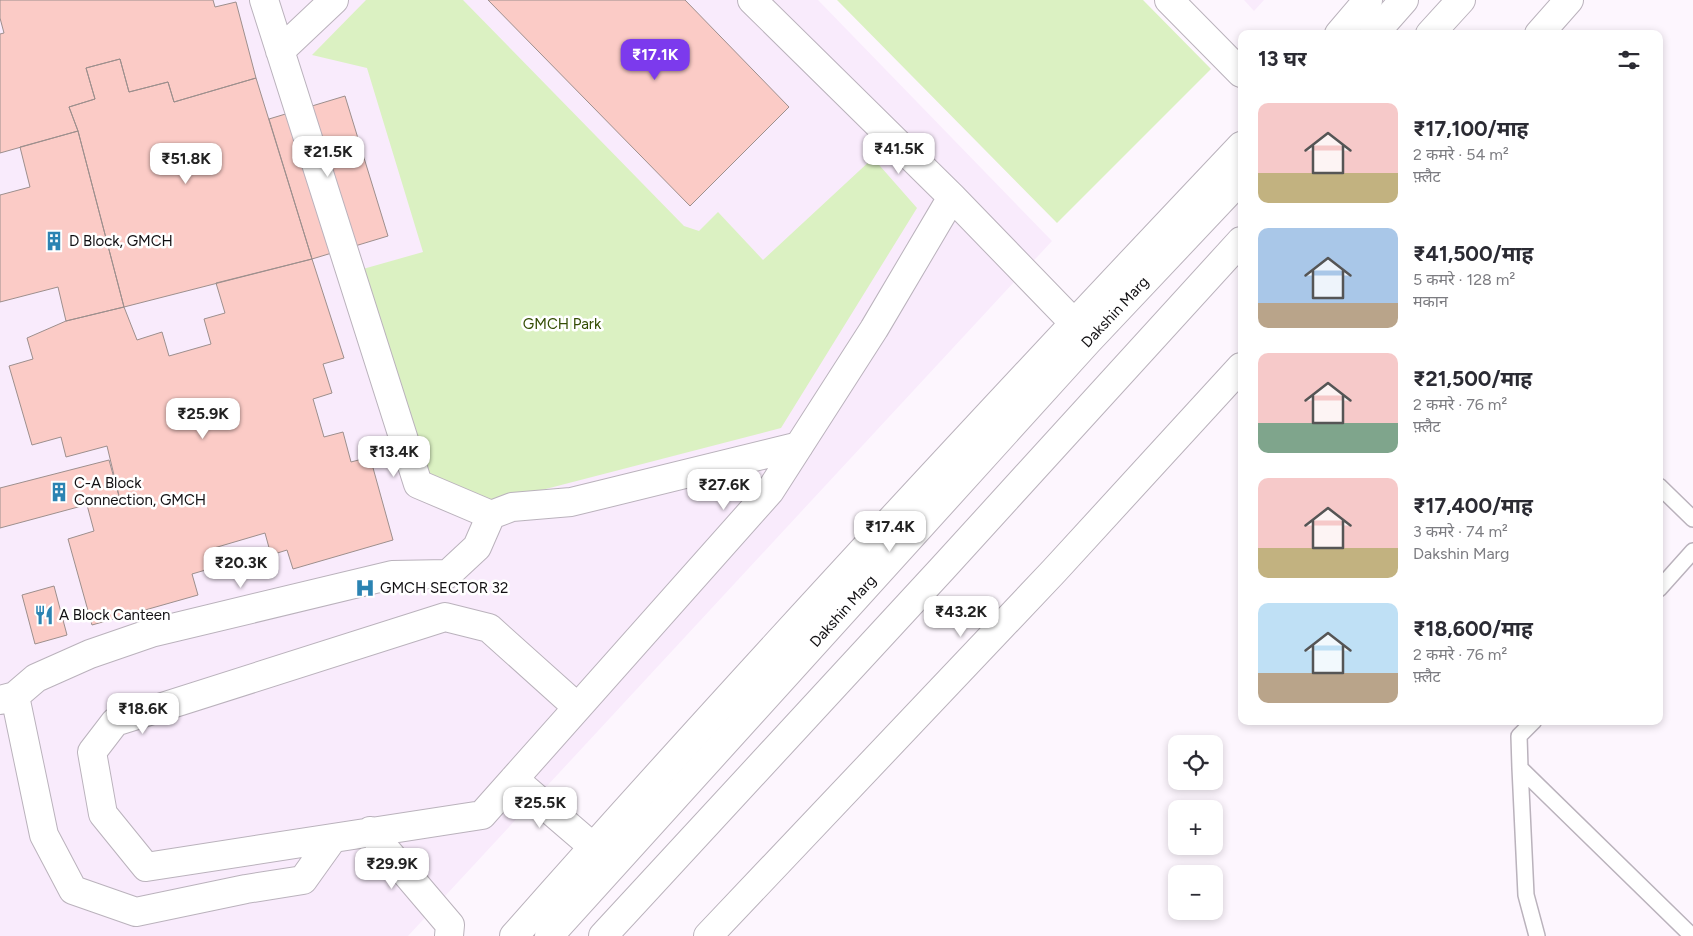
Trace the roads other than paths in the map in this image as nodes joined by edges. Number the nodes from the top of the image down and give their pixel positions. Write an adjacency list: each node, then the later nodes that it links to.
1 (264, 0): 13 (street)
2 (334, 0): 13 (street)
3 (752, 0): 17 (street)
4 (1169, 0): 14 (street)
5 (1368, 0): 9 (street)
6 (1404, 0): 10 (street)
7 (1461, 0): 11 (street)
8 (1569, 0): 12 (street)
9 (1342, 30)
10 (1378, 30)
11 (1434, 30)
12 (1543, 30)
13 (280, 51): 23 (street)
14 (1238, 70)
15 (1238, 149): 19 (street)
16 (1238, 182): 37 (street, Dakshin Marg)
17 (952, 197): 19 (street); 21 (street)
18 (1238, 244): 38 (street)
19 (1074, 323): 34 (street)
20 (1238, 370): 39 (street)
21 (799, 446): 23 (street); 28 (street)
22 (1663, 490): 24 (lane)
23 (491, 515): 27 (street)
24 (1693, 519)
25 (1693, 551): 26 (lane)
26 (1663, 584)
27 (8, 698): 33 (street)
28 (577, 707): 31 (street); 33 (street)
29 (1530, 725): 30 (lane)
30 (1520, 768): 40 (lane); 41 (lane)
31 (514, 779): 32 (street); 34 (street)
32 (370, 831): 33 (street); 35 (street)
33 (333, 838)
34 (593, 847): 36 (street)
35 (449, 936)
36 (514, 936)
37 (549, 936)
38 (603, 936)
39 (708, 936)
40 (1537, 936)
41 (1692, 936)

